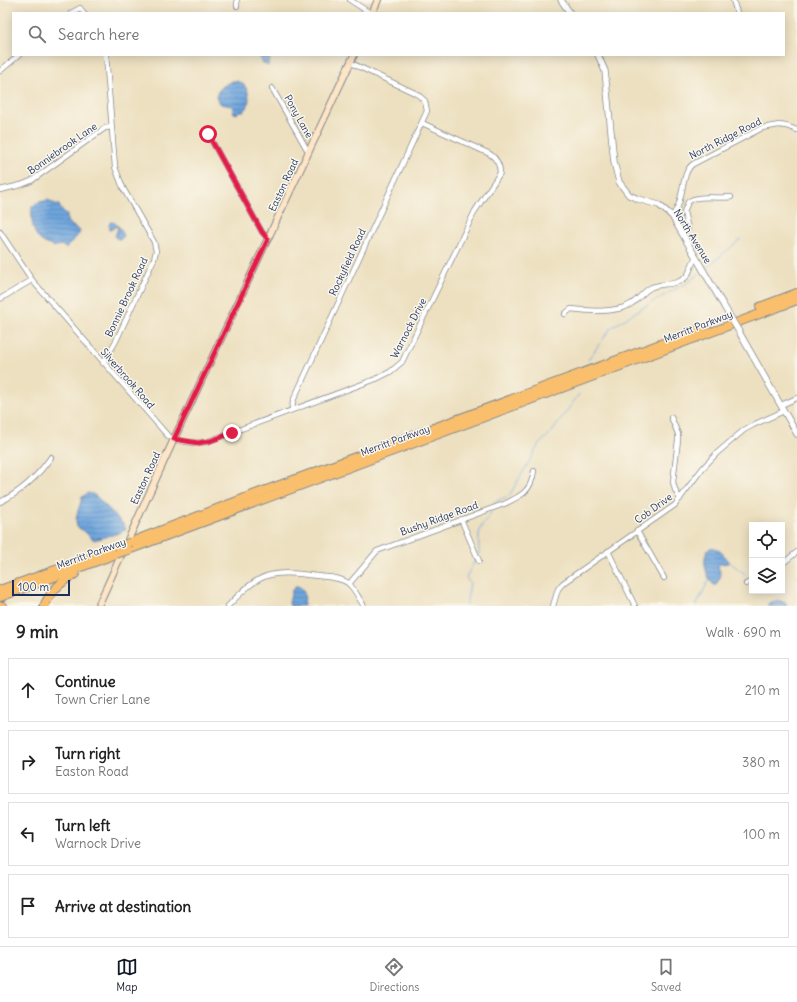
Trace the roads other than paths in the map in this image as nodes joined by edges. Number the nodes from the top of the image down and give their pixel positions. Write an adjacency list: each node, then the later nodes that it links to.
1 (237, 0): 6 (street)
2 (350, 0): 9 (street)
3 (378, 0): 10 (main road)
4 (561, 0): 11 (street)
5 (733, 0): 12 (street)
6 (237, 6)
7 (73, 12): 8 (street)
8 (83, 12)
9 (369, 12)
10 (372, 12)
11 (569, 12)
12 (737, 12)
13 (18, 56): 18 (street)
14 (106, 56): 21 (street, Bonnie Brook Road)
15 (354, 56): 17 (main road, Easton Road)
16 (598, 56): 27 (street, North Avenue)
17 (351, 63): 20 (street, Rockyfield Road); 24 (main road, Easton Road)
18 (0, 71)
19 (272, 88): 24 (street, Pony Lane)
20 (422, 122): 40 (street, Rockyfield Road); 40 (street, Warnock Drive)
21 (111, 127): 25 (street, Bonniebrook Lane); 37 (street, Bonnie Brook Road)
22 (797, 130): 27 (street, North Ridge Road)
23 (209, 135): 30 (street)
24 (309, 153): 30 (main road, Easton Road)
25 (0, 190)
26 (731, 197): 29 (street)
27 (672, 216): 29 (street, North Avenue)
28 (0, 232): 32 (street)
29 (683, 234): 31 (street, North Avenue)
30 (268, 239): 44 (main road, Easton Road)
31 (696, 257): 36 (street); 39 (street, North Avenue, bridge)
32 (32, 280): 34 (street); 37 (street, Silverbrook Road)
33 (797, 293): 51 (highway, Merritt Parkway, bridge)
34 (0, 299)
35 (797, 300): 51 (highway, Merritt Parkway, bridge)
36 (565, 314)
37 (103, 363): 44 (street, Silverbrook Road)
38 (797, 398): 39 (street)
39 (781, 405): 41 (street, North Avenue)
40 (292, 410): 44 (street, Warnock Drive)
41 (784, 411): 43 (street, North Avenue); 47 (street, Cob Drive)
42 (671, 417): 47 (street)
43 (797, 434)
44 (174, 439): 63 (main road, Easton Road)
45 (51, 457): 48 (street)
46 (534, 471): 49 (street, Bushy Ridge Road)
47 (680, 499): 50 (street, Cob Drive)
48 (0, 502)
49 (461, 519): 54 (street); 58 (street, Bushy Ridge Road)
50 (637, 531): 52 (street, Cob Drive); 56 (street)
51 (117, 550): 60 (highway, Merritt Parkway); 61 (highway, Merritt Parkway); 62 (highway)
52 (608, 551): 66 (street, Cob Drive); 67 (street)
53 (797, 552): 55 (street)
54 (479, 561)
55 (785, 562)
56 (664, 578)
57 (749, 582): 59 (street)
58 (348, 584): 64 (street); 65 (street)
59 (746, 584)
60 (0, 590)
61 (0, 598)
62 (44, 606)
63 (98, 606)
64 (228, 606)
65 (364, 606)
66 (553, 606)
67 (635, 606)

